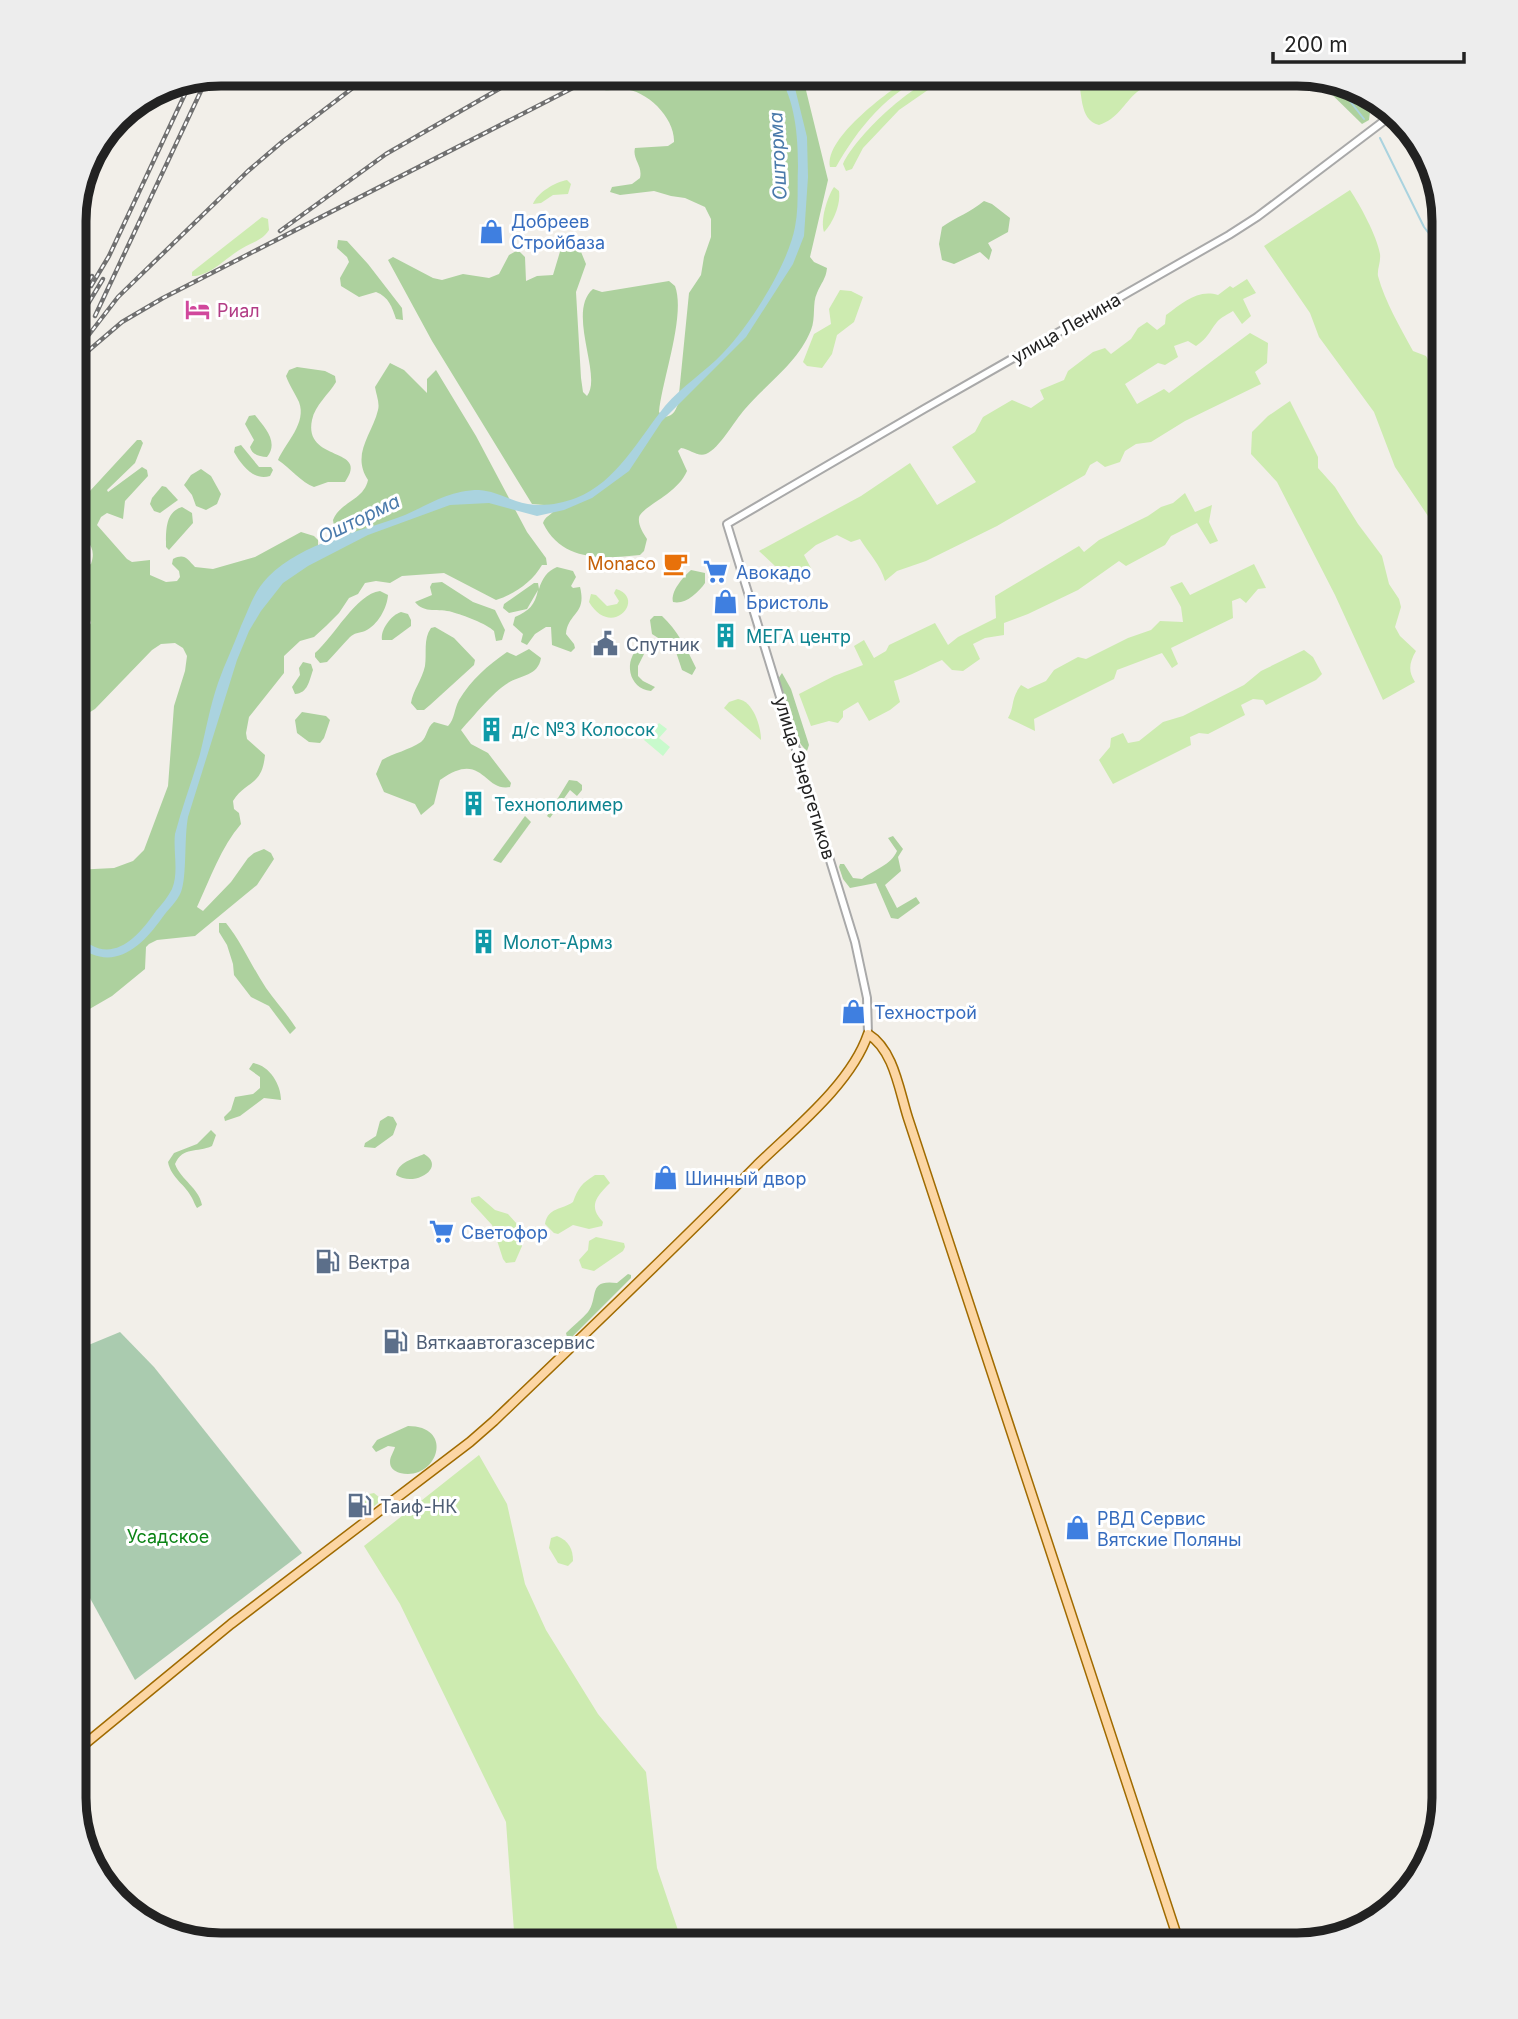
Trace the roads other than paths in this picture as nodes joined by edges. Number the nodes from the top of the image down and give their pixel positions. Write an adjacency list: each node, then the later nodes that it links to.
1 (1386, 119): 2 (street, улица Ленина)
2 (727, 524): 3 (street, улица Энергетиков)
3 (868, 1034): 4 (main road); 5 (main road)
4 (86, 1743)
5 (1176, 1933)

